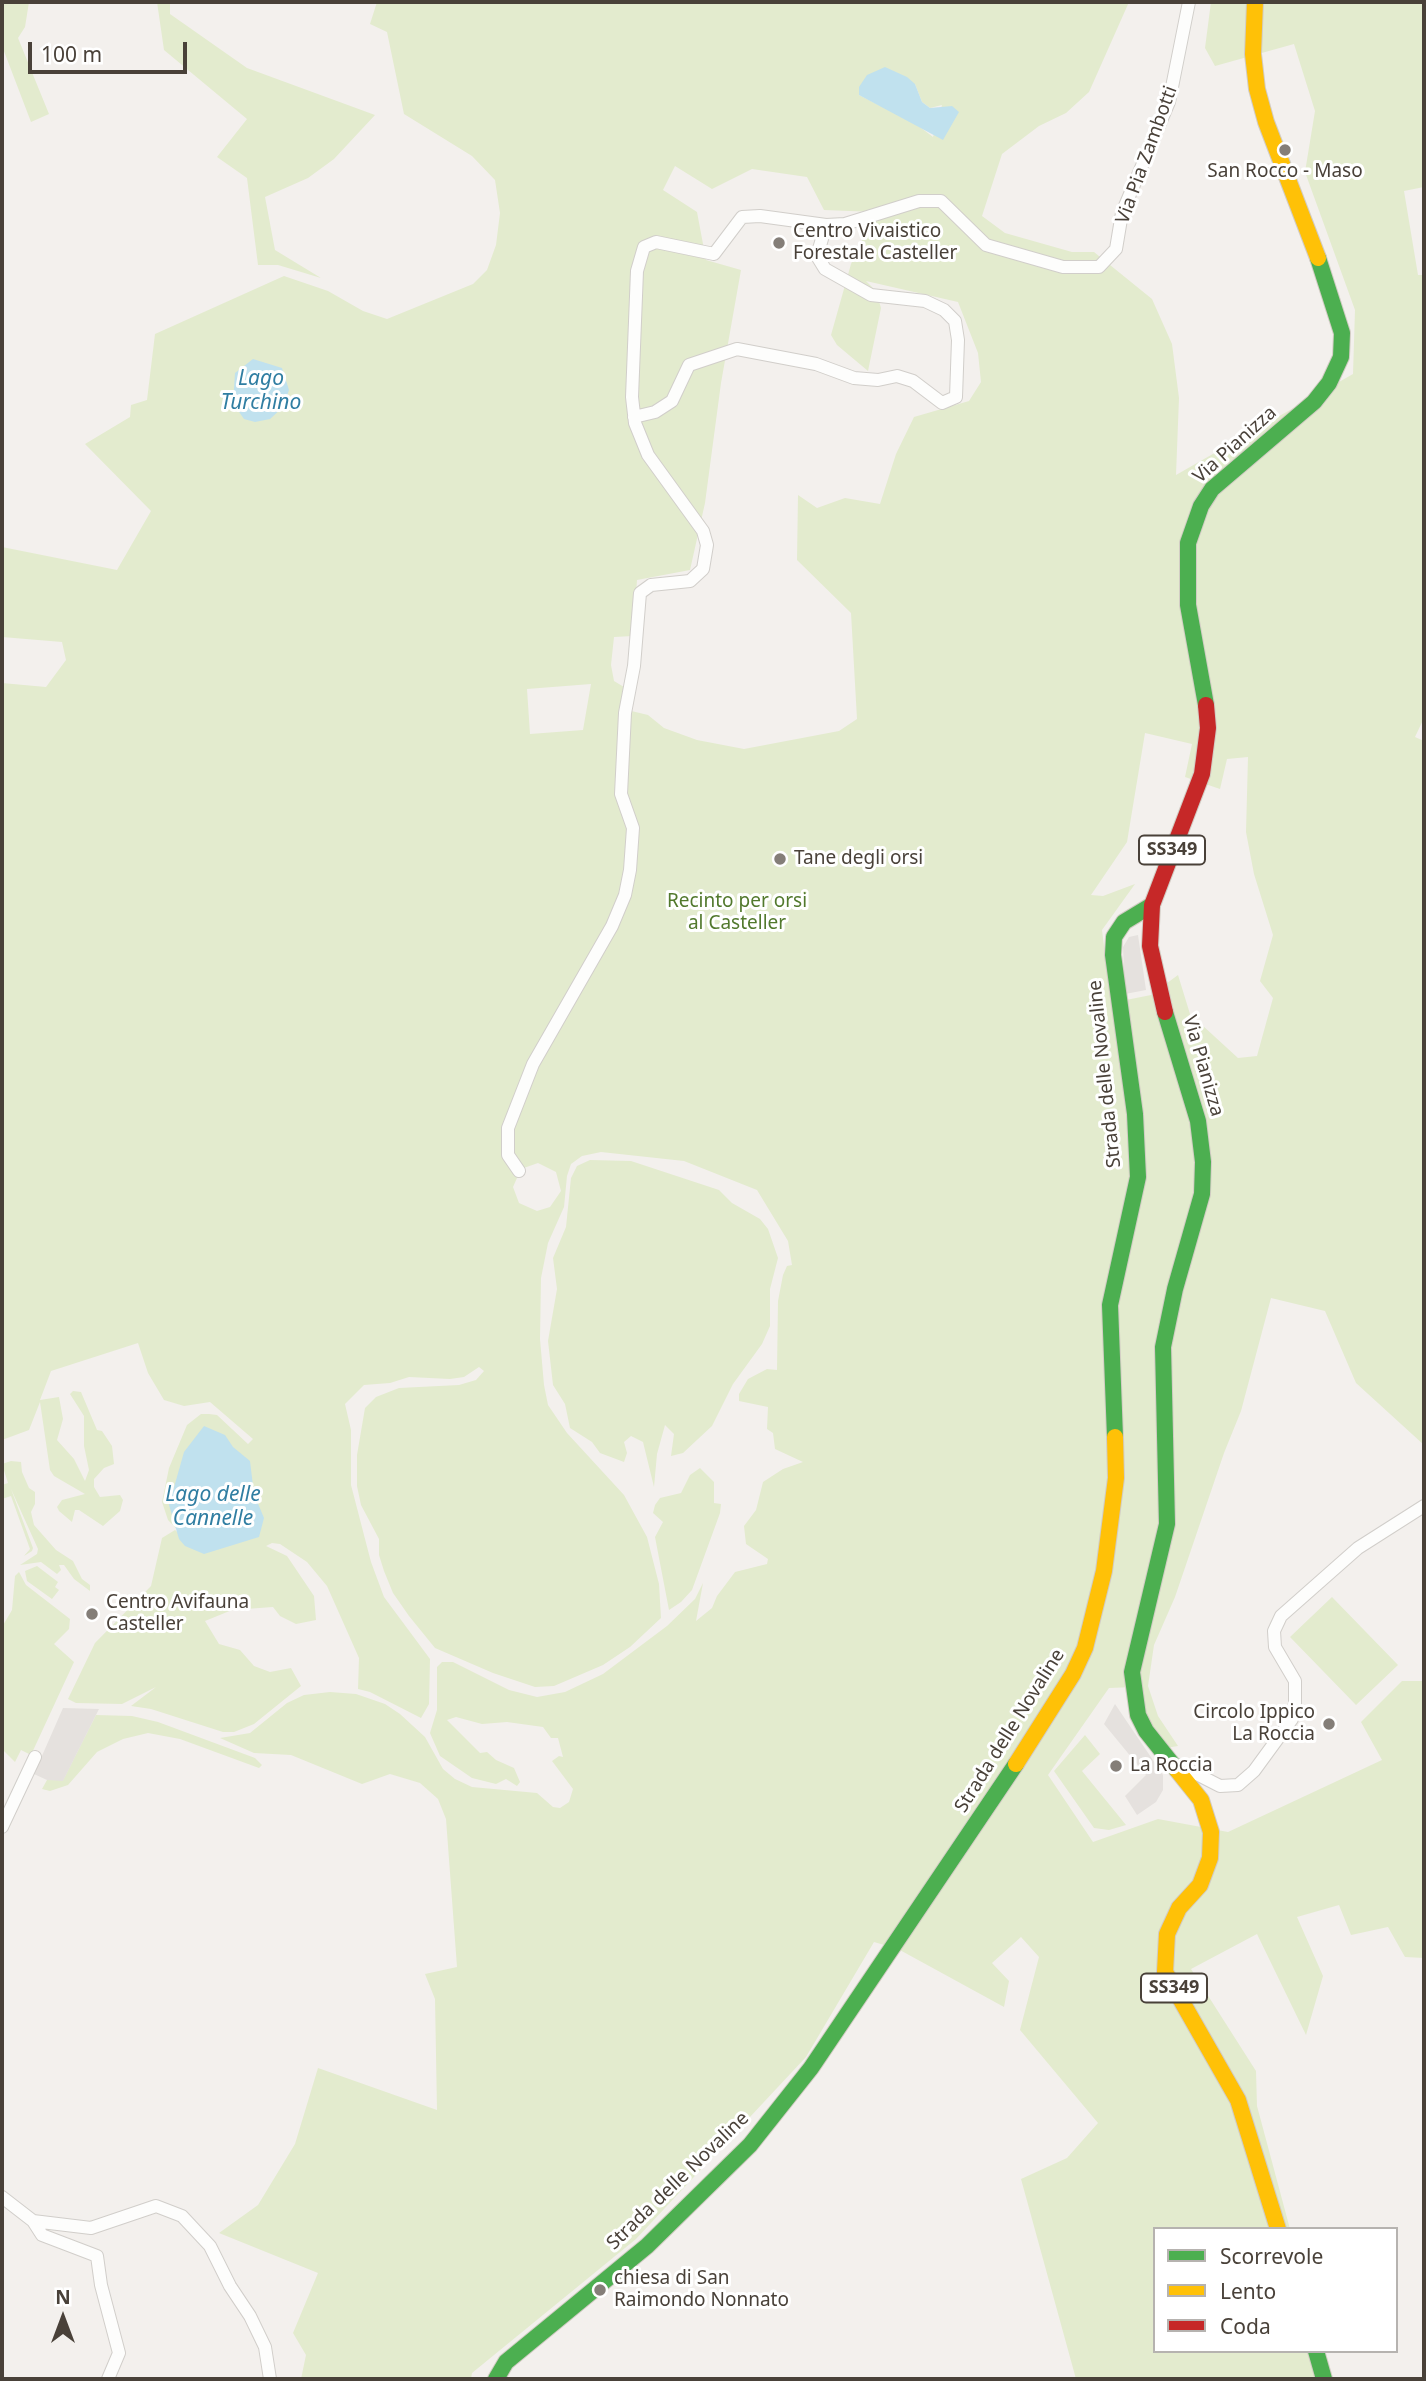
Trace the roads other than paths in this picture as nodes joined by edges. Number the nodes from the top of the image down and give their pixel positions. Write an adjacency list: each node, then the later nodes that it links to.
1 (1189, 2): 3 (street, Via Pia Zambotti)
2 (1255, 2): 5 (main road, Via Pianizza / SS349)
3 (825, 225): 4 (street, Via Pia Zambotti); 4 (street)
4 (634, 416): 6 (street)
5 (1152, 905): 8 (main road, Via Pianizza / SS349); 17 (main road, Strada delle Novaline)
6 (519, 1171)
7 (1424, 1506): 8 (street, Via Pianizza)
8 (1163, 1754): 13 (main road, SS349)
9 (35, 1757): 10 (street)
10 (2, 1827)
11 (2, 2197): 12 (street)
12 (33, 2221): 15 (street); 16 (street)
13 (1277, 2227)
14 (1317, 2353): 18 (main road)
15 (108, 2379)
16 (270, 2379)
17 (496, 2379)
18 (1324, 2379)

